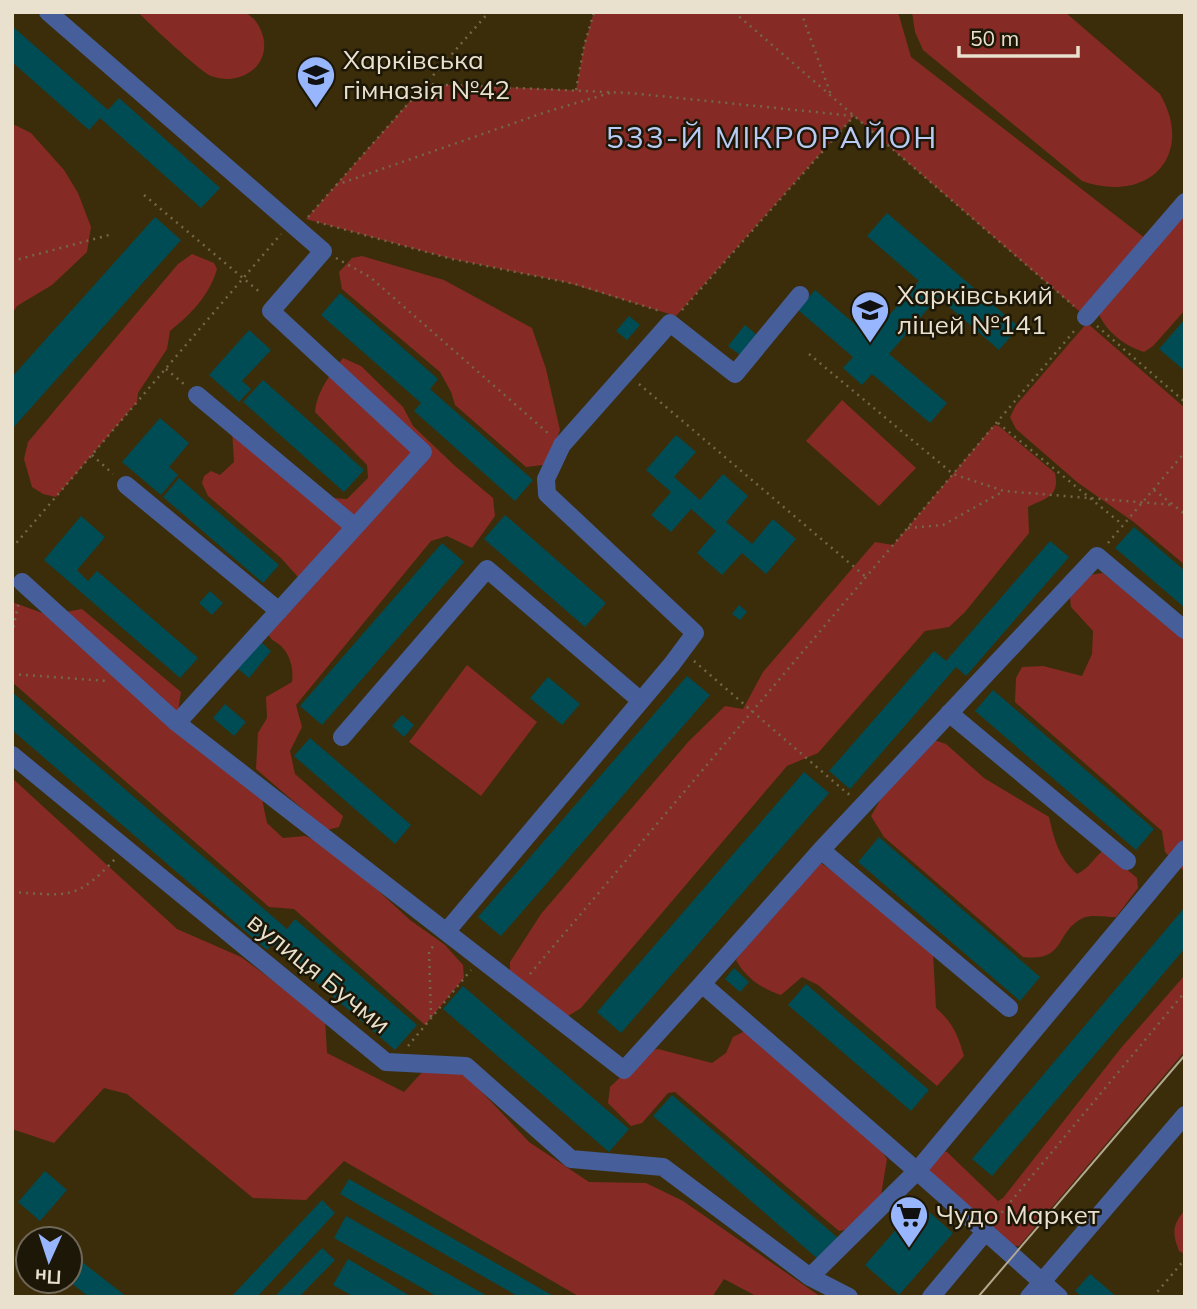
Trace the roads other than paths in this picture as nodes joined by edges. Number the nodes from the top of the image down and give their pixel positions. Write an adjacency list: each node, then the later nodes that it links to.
1 (48, 12): 7 (street)
2 (1185, 202): 4 (street)
3 (800, 295): 11 (street)
4 (1086, 317)
5 (197, 395): 7 (street)
6 (126, 485): 9 (street)
7 (355, 527): 9 (street)
8 (22, 582): 13 (street)
9 (279, 611): 13 (street)
10 (1185, 630): 12 (street)
11 (640, 701): 14 (street); 19 (street)
12 (950, 713): 17 (street); 18 (street)
13 (177, 723): 19 (street)
14 (342, 737)
15 (12, 755): 25 (street, вулиця Бучми)
16 (1185, 849): 23 (street)
17 (821, 850): 20 (street); 21 (street)
18 (1128, 861)
19 (446, 932): 20 (street)
20 (702, 984): 23 (street)
21 (1009, 1007)
22 (1185, 1115): 26 (street)
23 (917, 1171): 24 (street); 25 (street)
24 (986, 1231): 26 (street); 28 (street)
25 (810, 1277): 27 (street, вулиця Бучми)
26 (1040, 1282): 29 (street); 30 (street)
27 (849, 1297)
28 (932, 1297)
29 (1028, 1297)
30 (1059, 1297)

